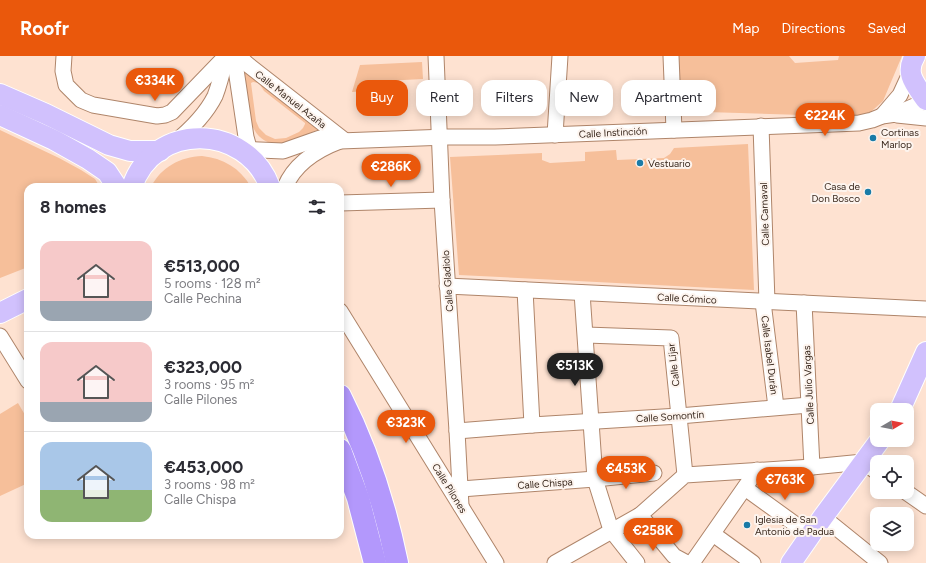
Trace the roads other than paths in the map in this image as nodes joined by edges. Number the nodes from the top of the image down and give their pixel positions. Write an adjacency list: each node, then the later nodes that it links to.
1 (64, 56): 2 (street)
2 (226, 56): 19 (street)
3 (234, 56): 20 (street)
4 (239, 56): 18 (street, Calle Manuel Azaña)
5 (436, 56): 17 (street, Calle Gladiolo)
6 (560, 56): 16 (street)
7 (672, 56): 15 (street)
8 (912, 62): 10 (main road); 12 (street)
9 (0, 94): 19 (main road)
10 (924, 97): 12 (street, Calle Instinción)
11 (0, 115): 21 (main road)
12 (887, 115): 13 (street, Calle Instinción); 14 (street, Calle Instinción)
13 (926, 118)
14 (760, 126): 15 (street, Calle Instinción); 31 (street, Calle Carnaval)
15 (674, 130): 16 (street, Calle Instinción)
16 (555, 135): 17 (street, Calle Instinción)
17 (439, 138): 18 (street, Calle Instinción); 25 (street, Calle Gladiolo)
18 (342, 140): 20 (street, Calle Instinción); 24 (street, Calle Instinción)
19 (167, 147): 20 (main road); 22 (main road)
20 (247, 153): 23 (main road)
21 (114, 183)
22 (134, 183)
23 (268, 183)
24 (287, 183)
25 (442, 200): 26 (street); 27 (street, Calle Gladiolo)
26 (344, 203)
27 (448, 286): 28 (street, Calle Cómico); 47 (street, Calle Gladiolo)
28 (526, 290): 29 (street, Calle Cómico); 46 (street)
29 (582, 293): 31 (street, Calle Cómico); 36 (street)
30 (24, 301): 34 (main road)
31 (765, 302): 32 (street, Calle Cómico); 43 (street, Calle Isabel Durán)
32 (804, 303): 33 (street, Calle Cómico); 42 (street, Calle Julio Vargas)
33 (926, 309)
34 (0, 313)
35 (344, 317): 58 (street, Calle Pilones)
36 (586, 335): 44 (street, Calle Líjar); 45 (street)
37 (0, 336): 39 (street)
38 (926, 352): 40 (main road)
39 (24, 375)
40 (903, 403)
41 (344, 404): 67 (highway)
42 (809, 405): 43 (street, Calle Somontín); 49 (street, Calle Julio Vargas)
43 (776, 407): 44 (street, Calle Somontín)
44 (679, 416): 45 (street, Calle Somontín); 53 (street, Calle Líjar)
45 (590, 422): 46 (street, Calle Somontín); 54 (street)
46 (532, 425): 47 (street, Calle Somontín)
47 (457, 431): 56 (street, Calle Gladiolo)
48 (344, 461): 66 (highway)
49 (812, 467): 50 (street); 51 (street)
50 (870, 467): 61 (main road)
51 (757, 470): 53 (street); 55 (street)
52 (654, 473): 54 (street, Calle Chispa)
53 (685, 475): 60 (street)
54 (595, 479): 56 (street, Calle Chispa); 62 (street)
55 (745, 488): 63 (street); 64 (street)
56 (461, 489): 58 (street, Calle Gladiolo)
57 (914, 498): 59 (street)
58 (461, 506): 68 (street, Calle Pilones)
59 (926, 506)
60 (640, 515): 62 (street); 71 (street)
61 (823, 517): 64 (main road); 74 (street)
62 (611, 530): 69 (street); 70 (street)
63 (712, 534): 72 (street); 73 (street)
64 (810, 535): 65 (main road)
65 (792, 562)
66 (375, 563)
67 (398, 563)
68 (496, 563)
69 (554, 563)
70 (637, 563)
71 (687, 563)
72 (692, 563)
73 (753, 563)
74 (880, 563)

